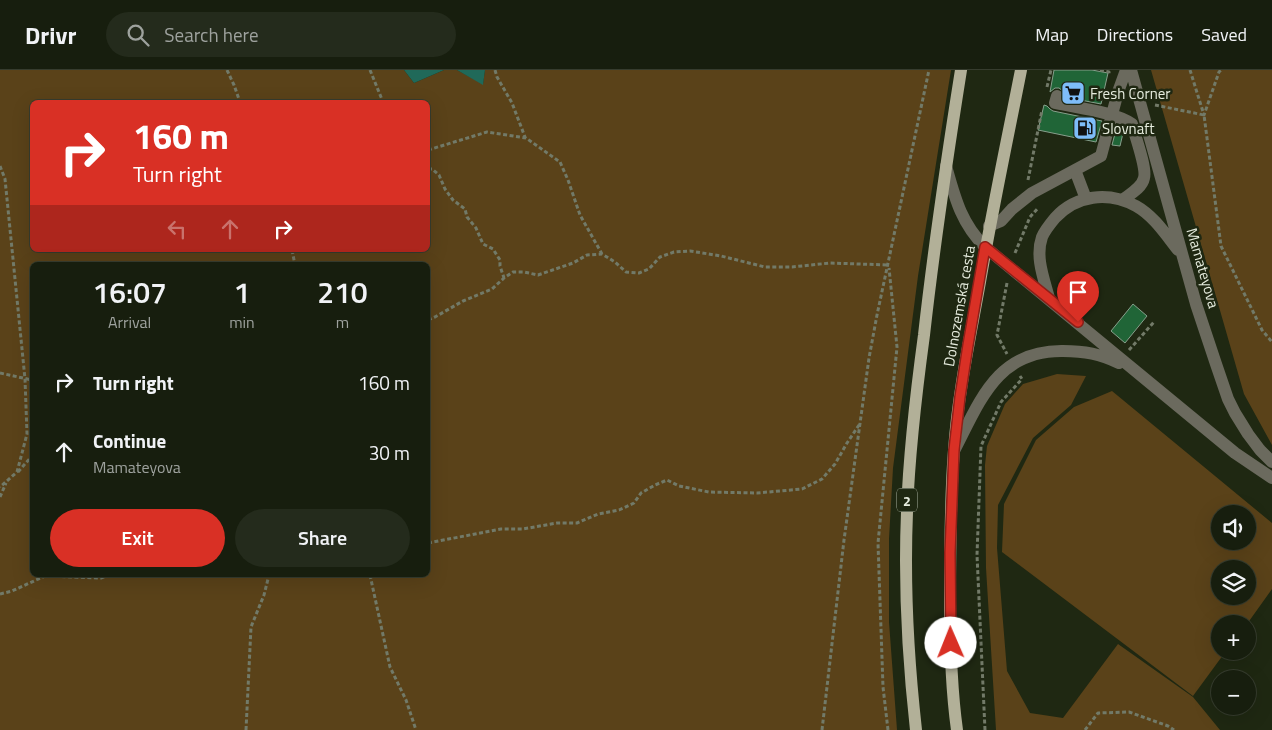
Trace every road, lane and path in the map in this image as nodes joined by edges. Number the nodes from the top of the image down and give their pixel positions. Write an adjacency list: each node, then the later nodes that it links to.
1 (227, 70): 13 (path)
2 (370, 70): 14 (path)
3 (495, 70): 19 (path)
4 (929, 70): 33 (path)
5 (961, 70): 22 (main road, Dolnozemská cesta / 2)
6 (1021, 70): 29 (main road, Dolnozemská cesta)
7 (1051, 70): 12 (path)
8 (1126, 70): 18 (street)
9 (1131, 70): 15 (street, Mamateyova)
10 (1190, 70): 17 (path)
11 (1221, 70): 17 (path)
12 (1052, 93): 18 (street)
13 (239, 100)
14 (382, 100)
15 (1140, 102): 17 (path); 32 (street, Mamateyova)
16 (1043, 108): 25 (path)
17 (1204, 114): 39 (path)
18 (1112, 115): 24 (street); 27 (street)
19 (526, 138): 20 (path); 31 (path)
20 (430, 149)
21 (0, 166): 44 (path)
22 (945, 166): 30 (street); 66 (main road, Dolnozemská cesta / 2)
23 (430, 169): 35 (path)
24 (1075, 170): 26 (street); 29 (street)
25 (1027, 186)
26 (1086, 199): 27 (street); 36 (street)
27 (1122, 200): 32 (street)
28 (1041, 205): 34 (path)
29 (989, 226): 30 (main road, Dolnozemská cesta)
30 (985, 247): 34 (street); 47 (main road, Dolnozemská cesta)
31 (602, 254): 33 (path); 35 (path)
32 (1183, 256): 49 (street, Mamateyova)
33 (888, 265): 46 (path); 65 (path)
34 (1010, 266): 36 (street); 41 (path)
35 (504, 278): 37 (path)
36 (1049, 298): 40 (street)
37 (430, 319)
38 (1154, 322): 40 (path)
39 (1272, 342)
40 (1121, 359): 43 (street)
41 (1012, 364): 43 (street); 47 (street); 68 (path)
42 (0, 372): 44 (path)
43 (1137, 373): 51 (street)
44 (25, 379): 45 (path); 50 (path)
45 (30, 380)
46 (860, 425): 55 (path); 64 (path)
47 (954, 450): 67 (main road, Dolnozemská cesta)
48 (30, 458): 50 (path)
49 (1272, 462)
50 (17, 472): 52 (path)
51 (1272, 478)
52 (6, 482): 53 (path); 54 (path)
53 (0, 487)
54 (0, 497)
55 (430, 543)
56 (43, 577): 61 (path)
57 (74, 577): 58 (path)
58 (104, 577)
59 (268, 577): 62 (path)
60 (370, 577): 63 (path)
61 (0, 594)
62 (246, 730)
63 (416, 730)
64 (822, 730)
65 (888, 730)
66 (916, 730)
67 (956, 730)
68 (985, 730)
69 (1085, 730): 70 (path)
70 (1174, 730)

